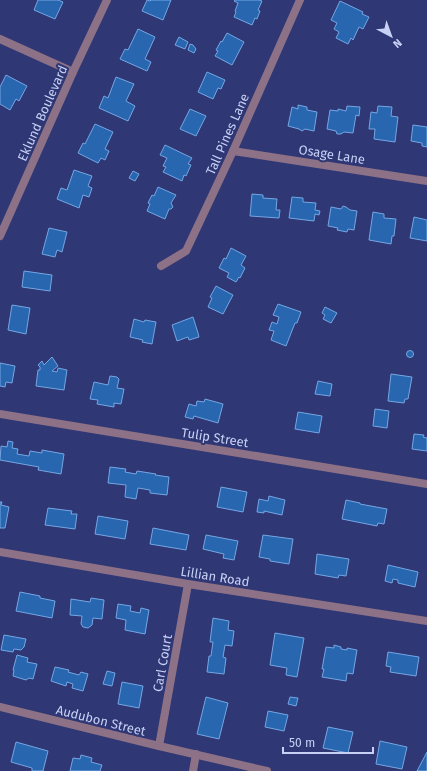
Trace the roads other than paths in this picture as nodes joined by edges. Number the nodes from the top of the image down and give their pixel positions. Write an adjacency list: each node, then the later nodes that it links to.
1 (107, 0): 4 (street, Eklund Boulevard)
2 (300, 0): 5 (street, Tall Pines Lane)
3 (0, 39): 4 (street)
4 (73, 72): 7 (street, Eklund Boulevard)
5 (233, 151): 6 (street, Osage Lane); 8 (street, Tall Pines Lane)
6 (427, 180)
7 (0, 236)
8 (161, 266)
9 (0, 414): 10 (street, Tulip Street)
10 (427, 484)
11 (0, 552): 12 (street, Lillian Road)
12 (188, 584): 13 (street, Lillian Road); 15 (street, Carl Court)
13 (427, 621)
14 (0, 707): 15 (street, Audubon Street)
15 (160, 746): 16 (street, Audubon Street)
16 (196, 754): 17 (street); 18 (street, Audubon Street)
17 (193, 771)
18 (267, 771)

